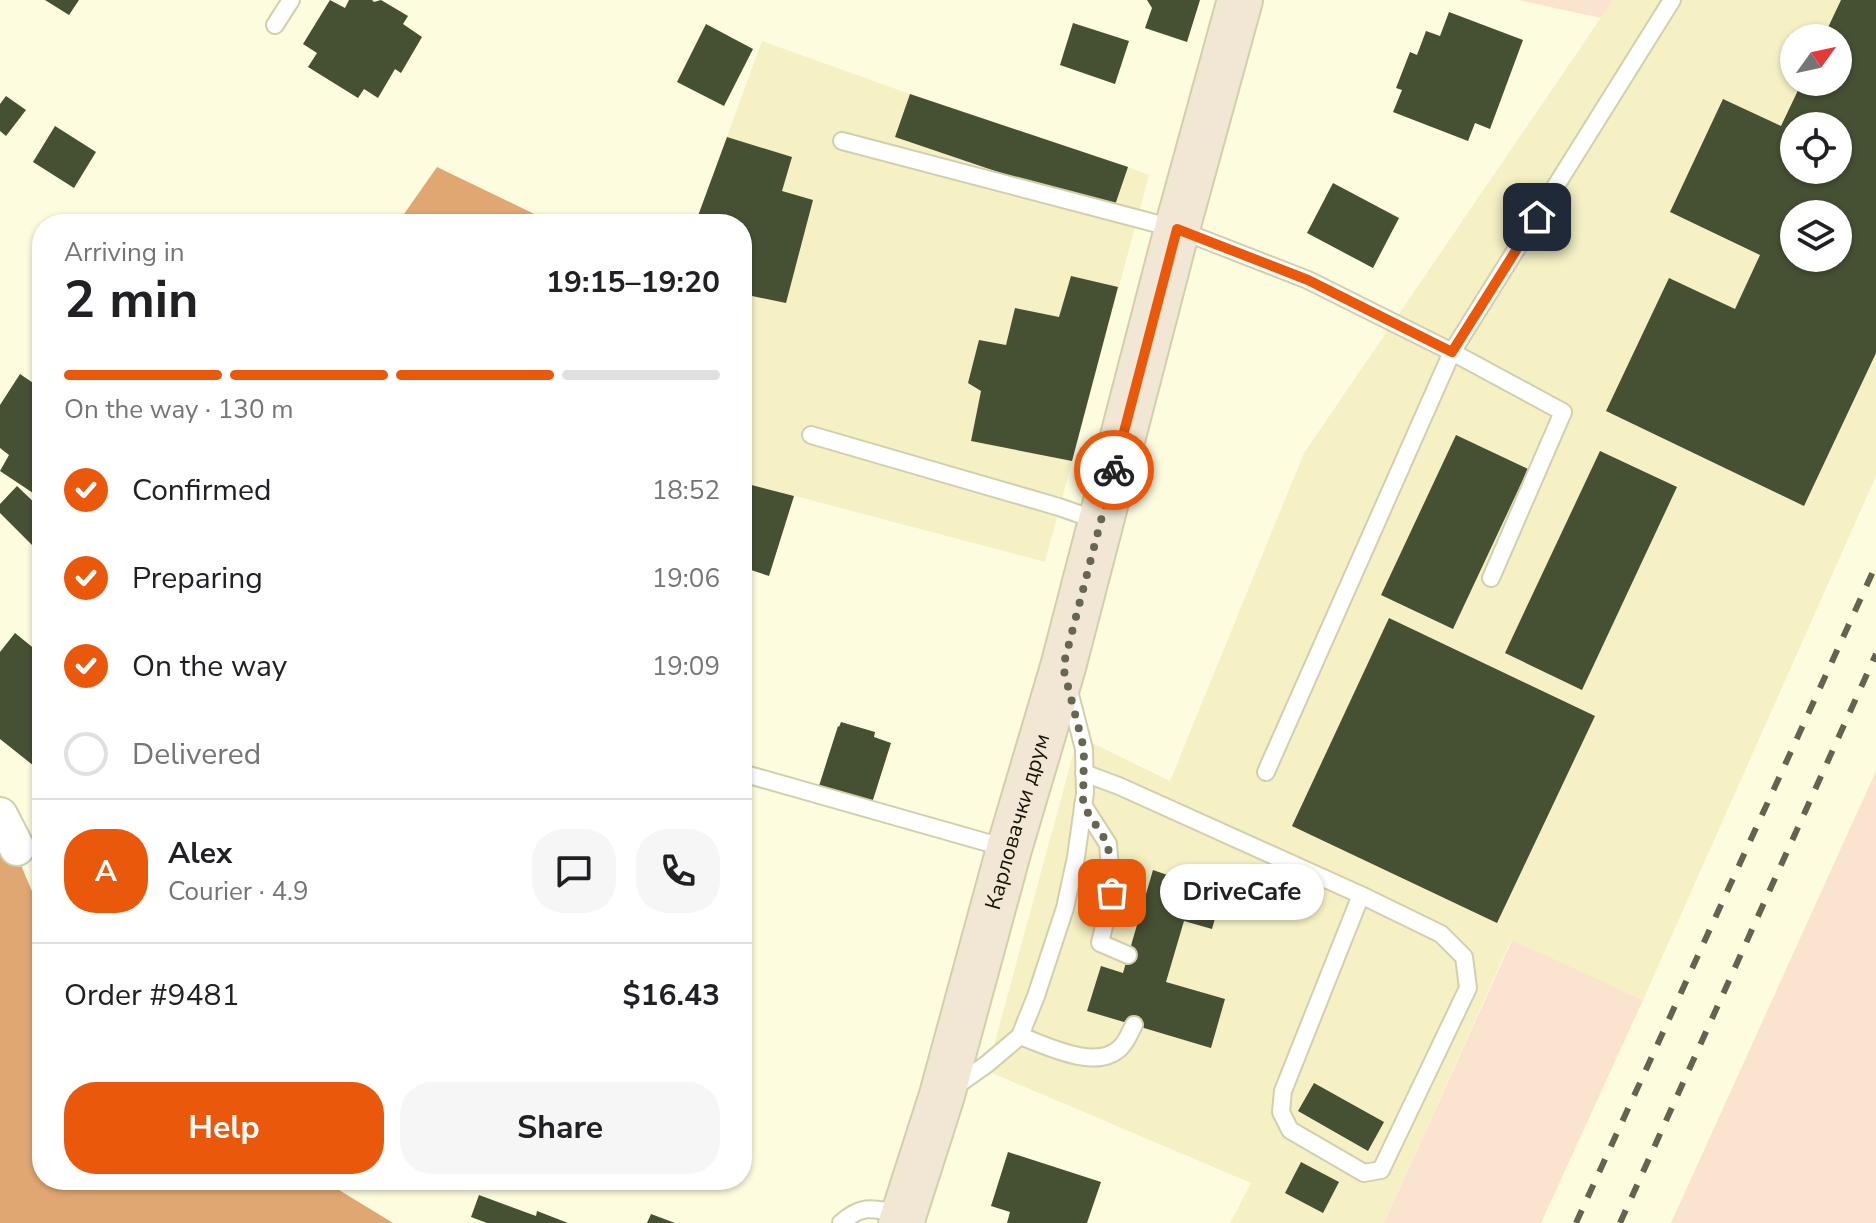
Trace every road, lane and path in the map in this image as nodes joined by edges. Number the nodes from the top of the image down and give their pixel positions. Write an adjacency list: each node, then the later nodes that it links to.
1 (291, 0): 4 (lane)
2 (1240, 0): 6 (main road, Карловачки друм)
3 (1672, 0): 7 (lane)
4 (275, 25)
5 (842, 141): 6 (lane)
6 (1177, 229): 7 (lane); 9 (main road, Карловачки друм)
7 (1452, 352): 10 (lane); 12 (lane)
8 (811, 435): 9 (lane)
9 (1100, 521): 11 (main road, Карловачки друм)
10 (1491, 578)
11 (1063, 667): 13 (lane); 18 (main road, Карловачки друм)
12 (1266, 772)
13 (1084, 773): 15 (lane); 19 (lane)
14 (752, 776): 18 (lane)
15 (1083, 805): 20 (lane); 22 (lane)
16 (0, 815): 17 (street)
17 (17, 848)
18 (1009, 849): 23 (main road, Карловачки друм)
19 (1361, 895): 19 (lane)
20 (1128, 955)
21 (1134, 1025): 22 (lane)
22 (1020, 1036): 23 (lane)
23 (942, 1095): 24 (main road, Карловачки друм)
24 (902, 1219): 25 (lane)
25 (841, 1223)

